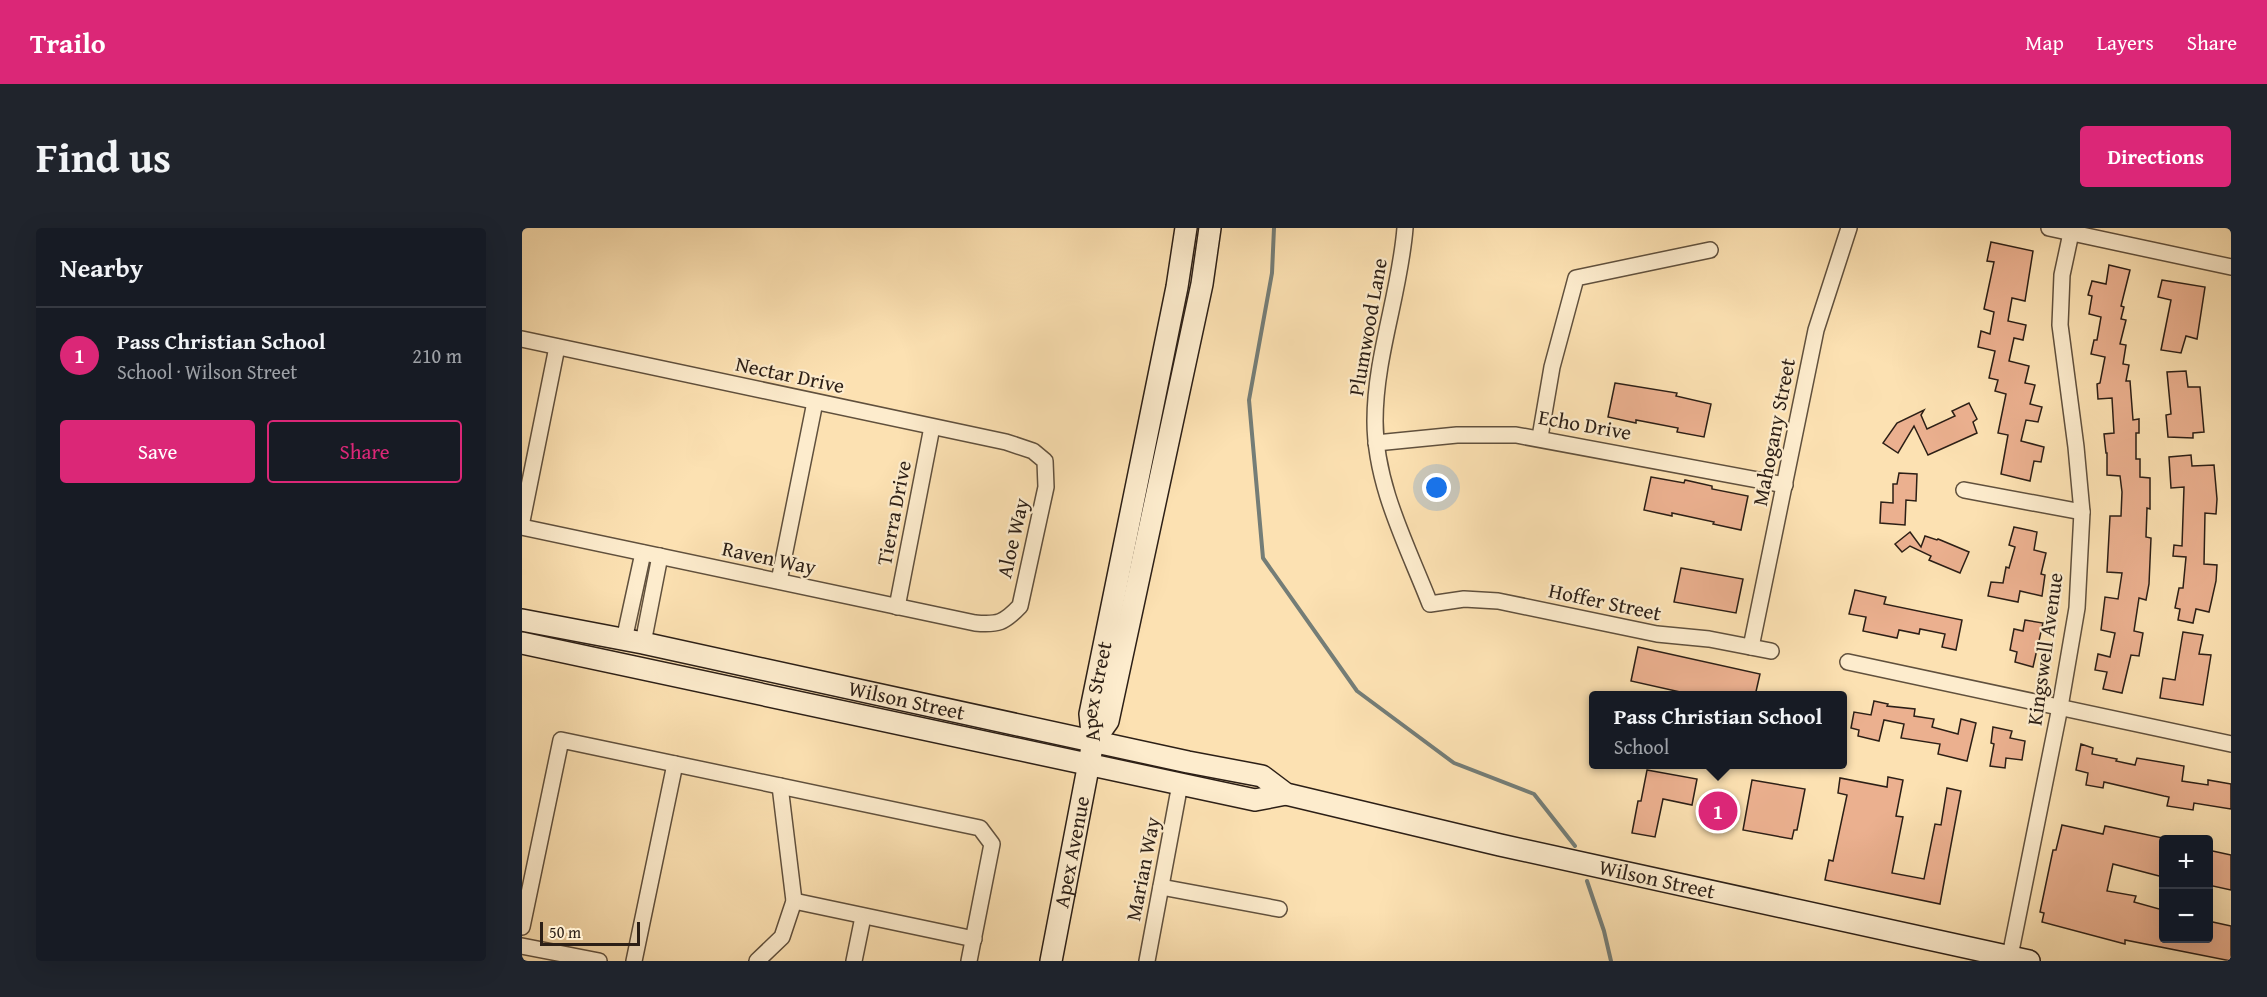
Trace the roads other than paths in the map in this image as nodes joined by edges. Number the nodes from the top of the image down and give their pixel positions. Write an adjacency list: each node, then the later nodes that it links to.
1 (1186, 228): 34 (street, Apex Street)
2 (1210, 228): 34 (street, Apex Street)
3 (1405, 228): 14 (street, Plumwood Lane)
4 (1849, 228): 16 (street, Mahogany Street)
5 (2049, 228): 6 (street)
6 (2071, 233): 8 (street); 18 (street, Kingswell Avenue)
7 (1710, 250): 13 (street)
8 (2231, 267)
9 (522, 339): 10 (street, Nectar Drive)
10 (557, 346): 11 (street, Nectar Drive); 19 (street)
11 (815, 402): 12 (street, Nectar Drive); 23 (street)
12 (932, 427): 15 (street, Nectar Drive); 25 (street, Tierra Drive)
13 (1540, 438): 14 (street, Echo Drive); 16 (street, Echo Drive)
14 (1376, 443): 24 (street, Plumwood Lane)
15 (1046, 461): 27 (street, Aloe Way)
16 (1785, 485): 30 (street, Mahogany Street)
17 (1964, 490): 18 (street)
18 (2082, 512): 33 (street, Kingswell Avenue)
19 (522, 521)
20 (522, 527): 21 (street, Raven Way)
21 (644, 553): 22 (street, Raven Way); 28 (street)
22 (660, 556): 23 (street, Raven Way); 28 (street)
23 (778, 582): 25 (street, Raven Way)
24 (1430, 604): 30 (street, Hoffer Street)
25 (897, 607): 27 (street, Raven Way)
26 (522, 620): 28 (street, Wilson Street)
27 (1007, 620)
28 (634, 642): 34 (street, Wilson Street)
29 (522, 643): 37 (street, Wilson Street)
30 (1751, 647): 31 (street, Hoffer Street)
31 (1771, 651)
32 (1848, 662): 33 (street)
33 (2060, 707): 35 (street); 48 (street, Kingswell Avenue)
34 (1093, 742): 37 (street, Apex Avenue); 40 (street, Wilson Street)
35 (2231, 744)
36 (675, 764): 39 (street); 45 (street); 50 (street)
37 (1089, 764): 38 (street, Wilson Street); 54 (street, Apex Avenue)
38 (1180, 784): 40 (street, Wilson Street); 41 (street, Marian Way)
39 (780, 786): 42 (street); 46 (street)
40 (1286, 794): 48 (street, Wilson Street)
41 (1161, 887): 43 (street); 55 (street, Marian Way)
42 (794, 902): 44 (street); 51 (street)
43 (1279, 909)
44 (863, 916): 46 (street); 52 (street)
45 (522, 927)
46 (974, 939): 53 (street)
47 (522, 946): 49 (street)
48 (2016, 960)
49 (599, 961)
50 (634, 961)
51 (757, 961)
52 (854, 961)
53 (969, 961)
54 (1052, 961)
55 (1147, 961)

